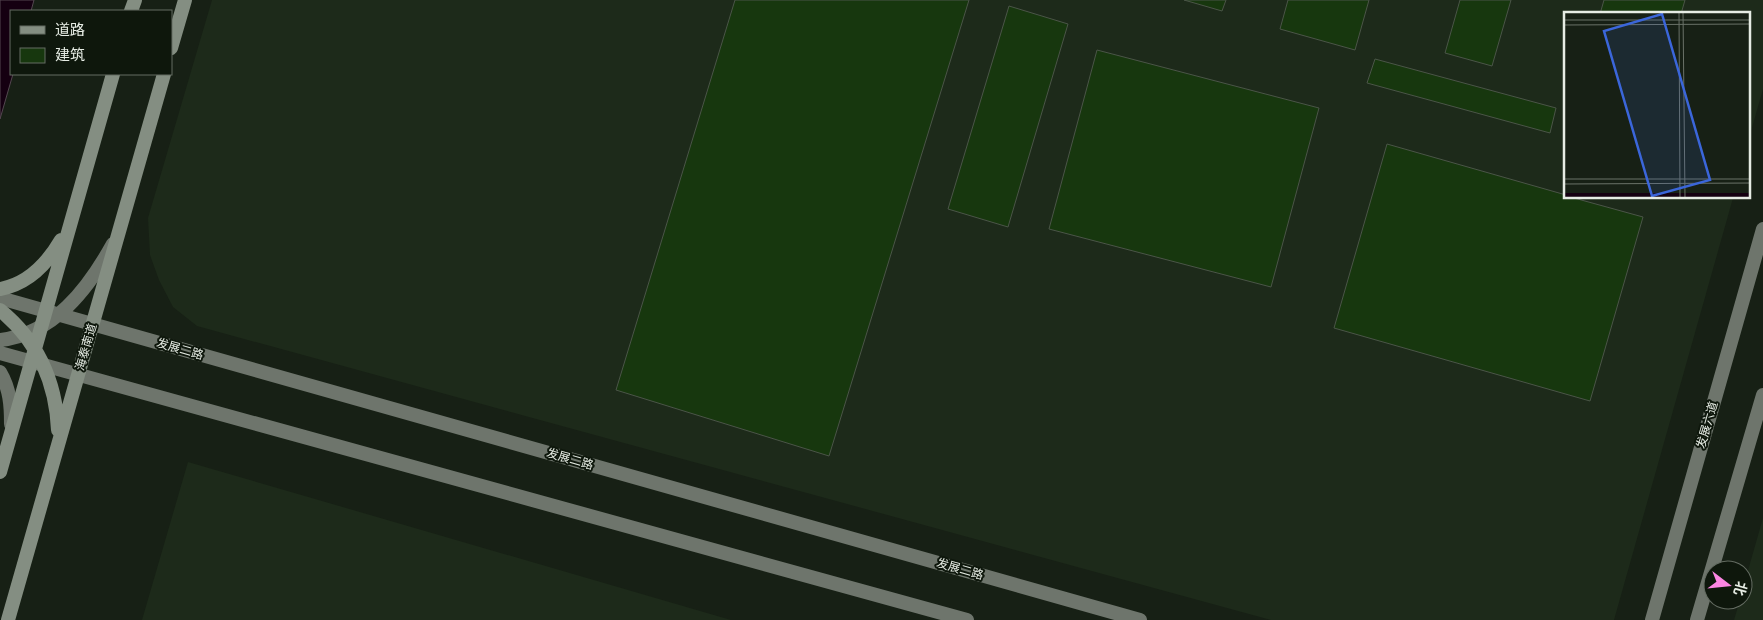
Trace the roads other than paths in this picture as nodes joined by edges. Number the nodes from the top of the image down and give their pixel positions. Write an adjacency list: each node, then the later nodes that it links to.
1 (185, 0): 2 (main road)
2 (172, 45)
3 (114, 75): 5 (main road)
4 (164, 75): 7 (main road, 海泰南道)
5 (70, 224): 8 (main road); 11 (main road)
6 (1763, 229): 28 (main road, 发展六道)
7 (118, 234): 12 (main road); 13 (main road, 海泰南道)
8 (0, 289)
9 (0, 298): 11 (main road, 发展二路)
10 (0, 310): 15 (main road)
11 (46, 311): 12 (main road, 发展二路); 14 (main road)
12 (60, 315): 13 (main road, 发展二路); 14 (main road)
13 (92, 324): 20 (main road, 海泰南道); 27 (main road, 发展二路)
14 (41, 328): 15 (main road); 18 (main road)
15 (24, 335): 16 (main road); 18 (main road)
16 (0, 340)
17 (0, 353): 18 (main road)
18 (36, 358): 20 (main road); 22 (main road); 23 (main road)
19 (0, 372): 22 (main road)
20 (78, 374): 23 (main road, 海泰南道); 26 (main road)
21 (1763, 395): 29 (main road)
22 (12, 431): 24 (main road)
23 (57, 449): 25 (main road, 海泰南道)
24 (0, 472)
25 (8, 620)
26 (967, 620)
27 (1140, 620)
28 (1652, 620)
29 (1698, 620)

